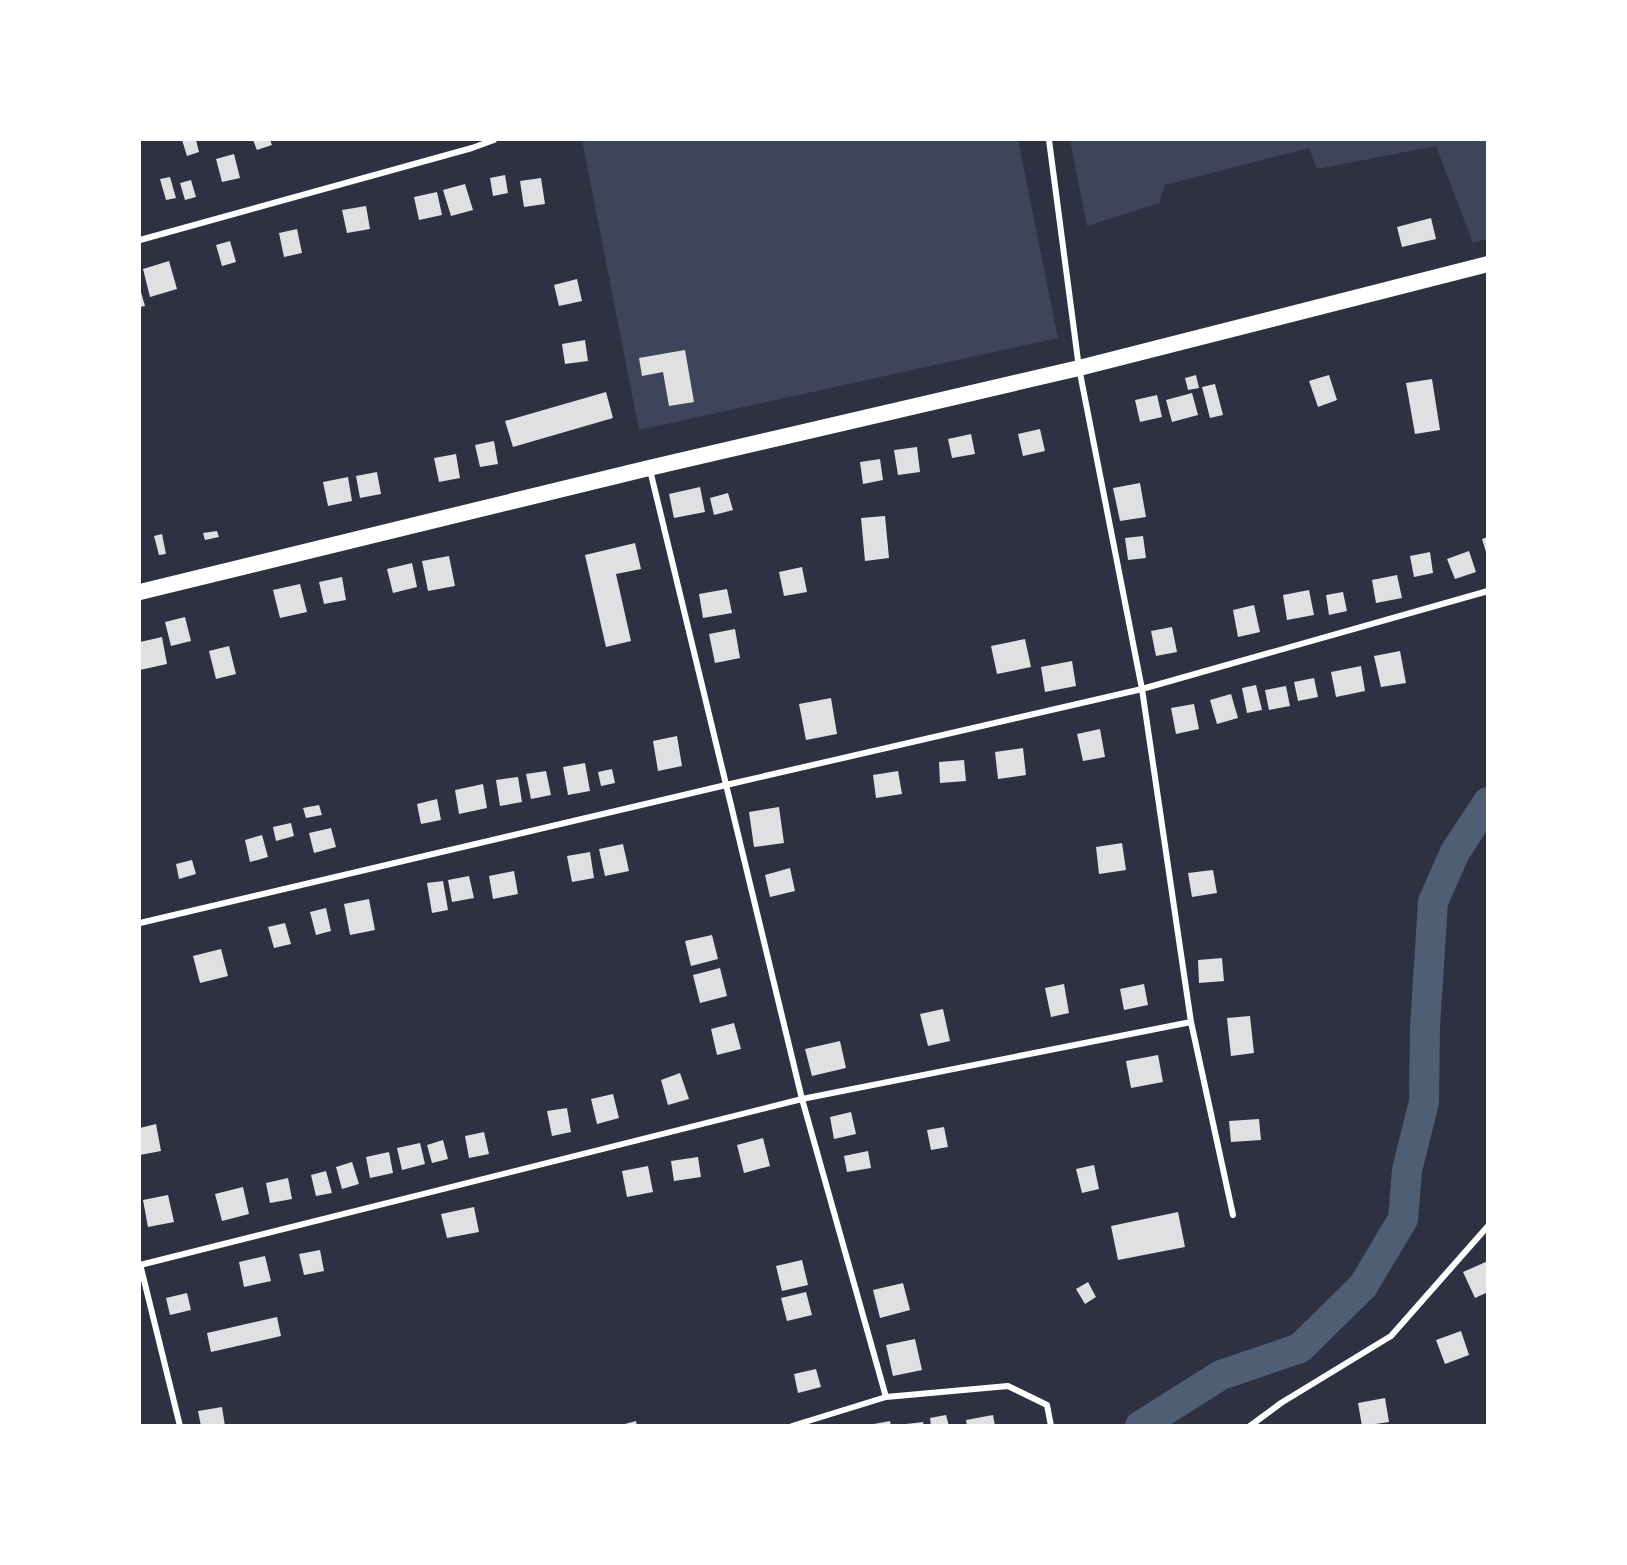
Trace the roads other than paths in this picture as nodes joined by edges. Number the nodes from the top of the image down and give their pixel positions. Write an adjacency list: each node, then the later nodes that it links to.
1 (494, 140): 3 (street)
2 (1049, 140): 5 (street)
3 (140, 240)
4 (1488, 264): 5 (highway)
5 (1079, 368): 6 (highway); 9 (street)
6 (649, 468): 8 (highway); 10 (street)
7 (1488, 591): 9 (street)
8 (140, 592)
9 (1142, 690): 10 (street); 12 (street)
10 (726, 785): 11 (street); 13 (street)
11 (140, 923)
12 (1191, 1022): 13 (street); 14 (street)
13 (802, 1099): 16 (street); 17 (street)
14 (1233, 1215)
15 (1488, 1226): 21 (street)
16 (140, 1265): 18 (street)
17 (886, 1396): 19 (street); 20 (street)
18 (180, 1425)
19 (792, 1425)
20 (1051, 1425)
21 (1250, 1425)

